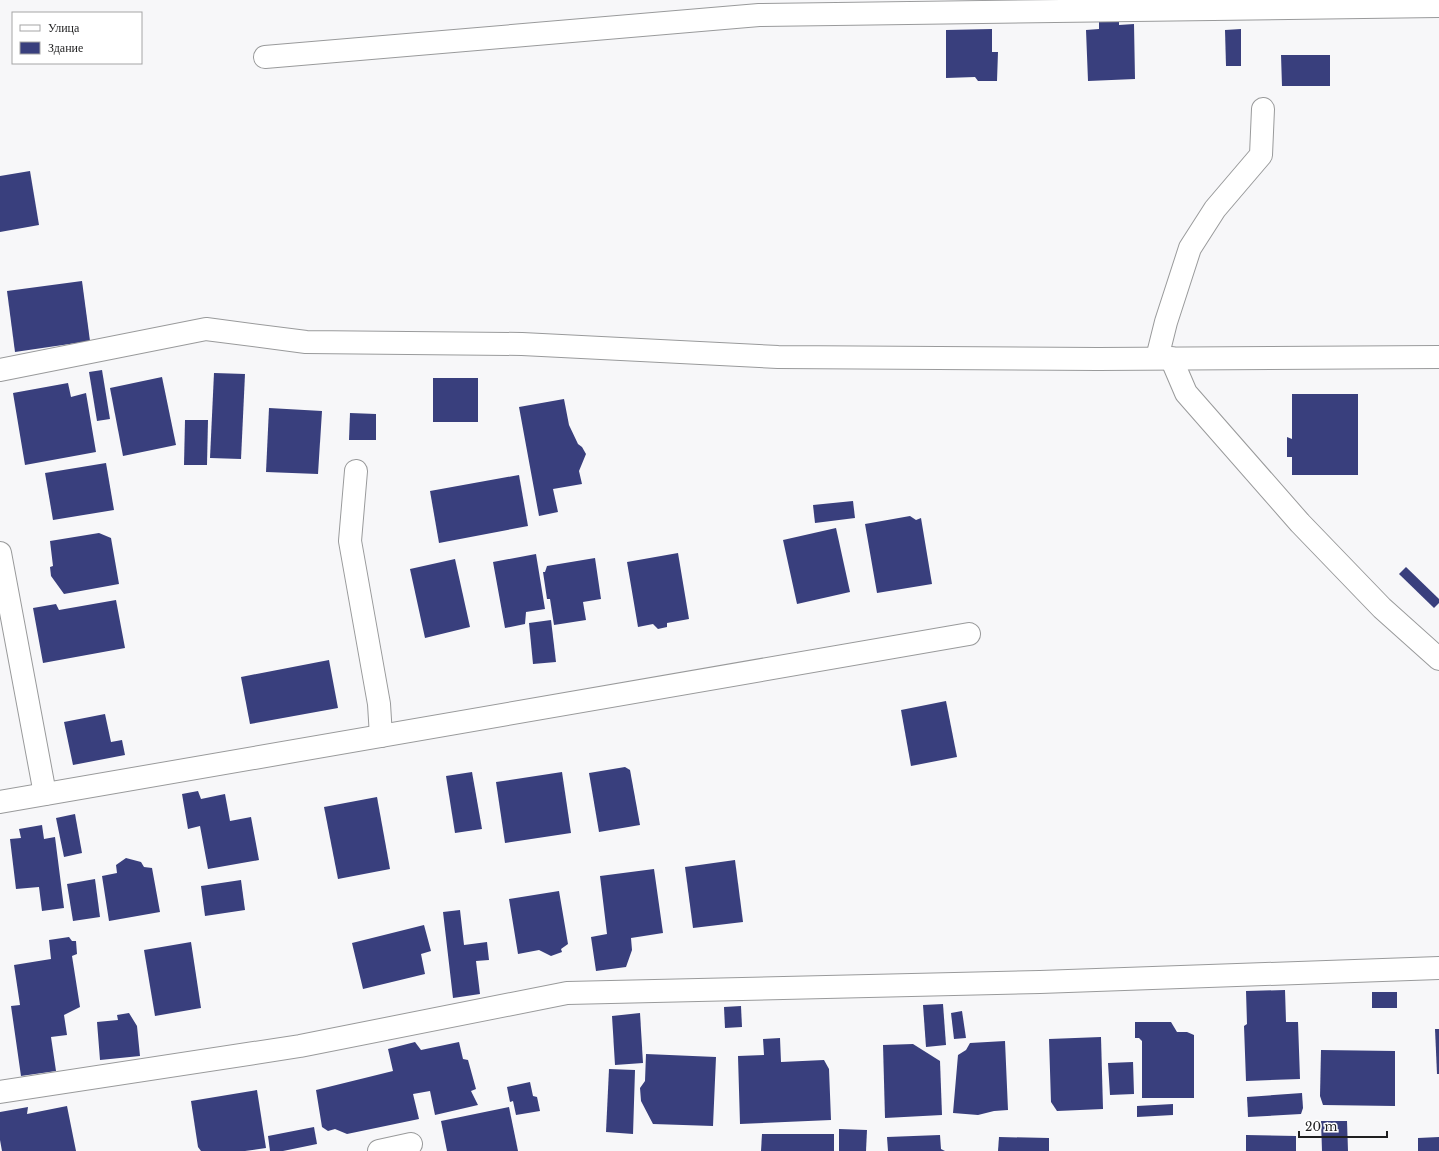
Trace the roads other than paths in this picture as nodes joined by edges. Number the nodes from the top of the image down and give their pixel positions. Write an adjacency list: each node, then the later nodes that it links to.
1 (1439, 6): 2 (street)
2 (265, 57)
3 (1263, 109): 5 (street)
4 (1439, 357): 5 (street)
5 (1164, 358): 6 (street); 10 (street)
6 (0, 370)
7 (356, 470): 11 (street)
8 (0, 553): 12 (street)
9 (970, 634): 11 (street)
10 (1439, 659)
11 (381, 736): 12 (street)
12 (45, 794): 13 (street)
13 (0, 802)
14 (1439, 968): 15 (street)
15 (0, 1092)
16 (411, 1144): 17 (street)
17 (379, 1151)

